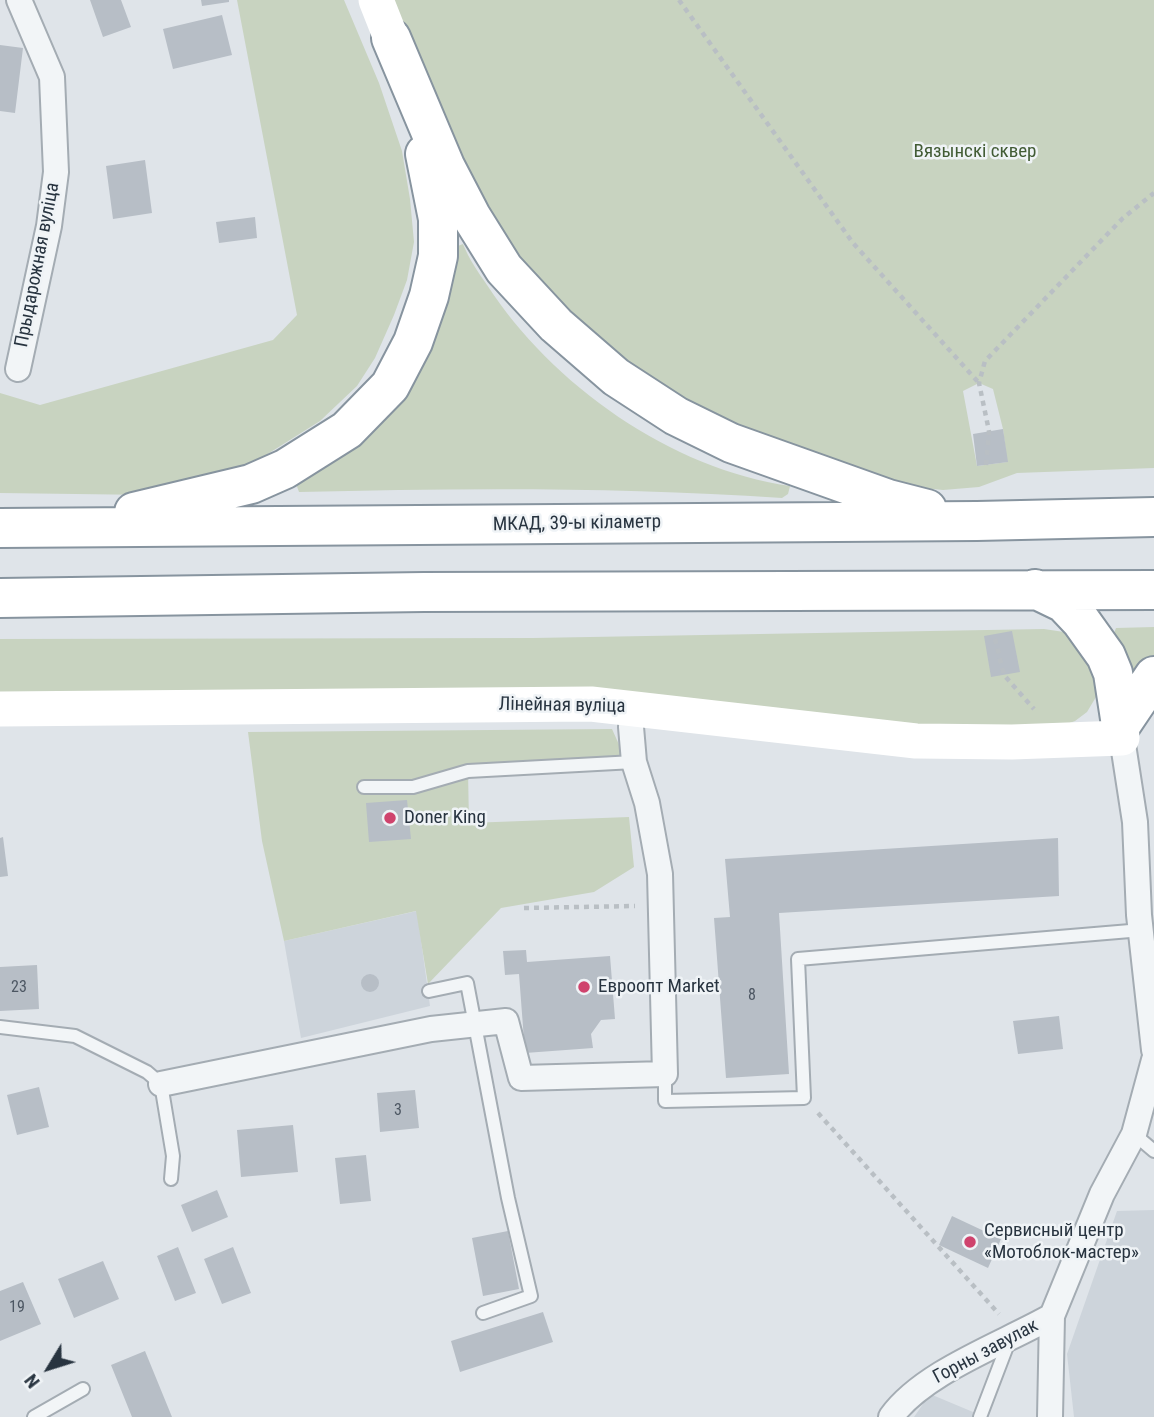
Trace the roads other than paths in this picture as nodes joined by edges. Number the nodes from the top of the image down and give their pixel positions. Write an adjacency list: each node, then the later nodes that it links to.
1 (19, 0): 4 (street, Прыдарожная вуліца)
2 (376, 0): 3 (street)
3 (391, 38): 6 (highway); 8 (highway)
4 (18, 369)
5 (1154, 517): 6 (highway, МКАД, 39-ы кіламетр)
6 (977, 521): 8 (highway, МКАД, 39-ы кіламетр)
7 (0, 528): 8 (highway, МКАД, 39-ы кіламетр)
8 (62, 529)
9 (1034, 589): 10 (highway); 11 (highway); 15 (highway)
10 (1154, 590)
11 (0, 598)
12 (1154, 676): 15 (highway)
13 (632, 708): 14 (street, Лінейная вуліца); 15 (street, Лінейная вуліца); 16 (street)
14 (0, 709)
15 (1121, 732): 18 (street)
16 (634, 762): 17 (lane); 25 (street)
17 (364, 788)
18 (1144, 821): 19 (street)
19 (1145, 920): 23 (street); 25 (lane)
20 (429, 991): 21 (lane)
21 (475, 1024): 25 (street); 26 (street); 30 (lane)
22 (0, 1027): 26 (lane)
23 (1154, 1050)
24 (1154, 1060): 27 (street, Горны завулак)
25 (665, 1074)
26 (161, 1084): 29 (lane)
27 (1134, 1135): 28 (lane); 31 (street, Горны завулак)
28 (1154, 1151)
29 (171, 1179)
30 (484, 1313)
31 (1052, 1316): 32 (street, Горны завулак); 37 (street, Горны завулак)
32 (1014, 1338): 35 (street, Горны завулак); 36 (lane)
33 (83, 1389): 34 (lane)
34 (34, 1417)
35 (891, 1417)
36 (980, 1417)
37 (1050, 1417)

